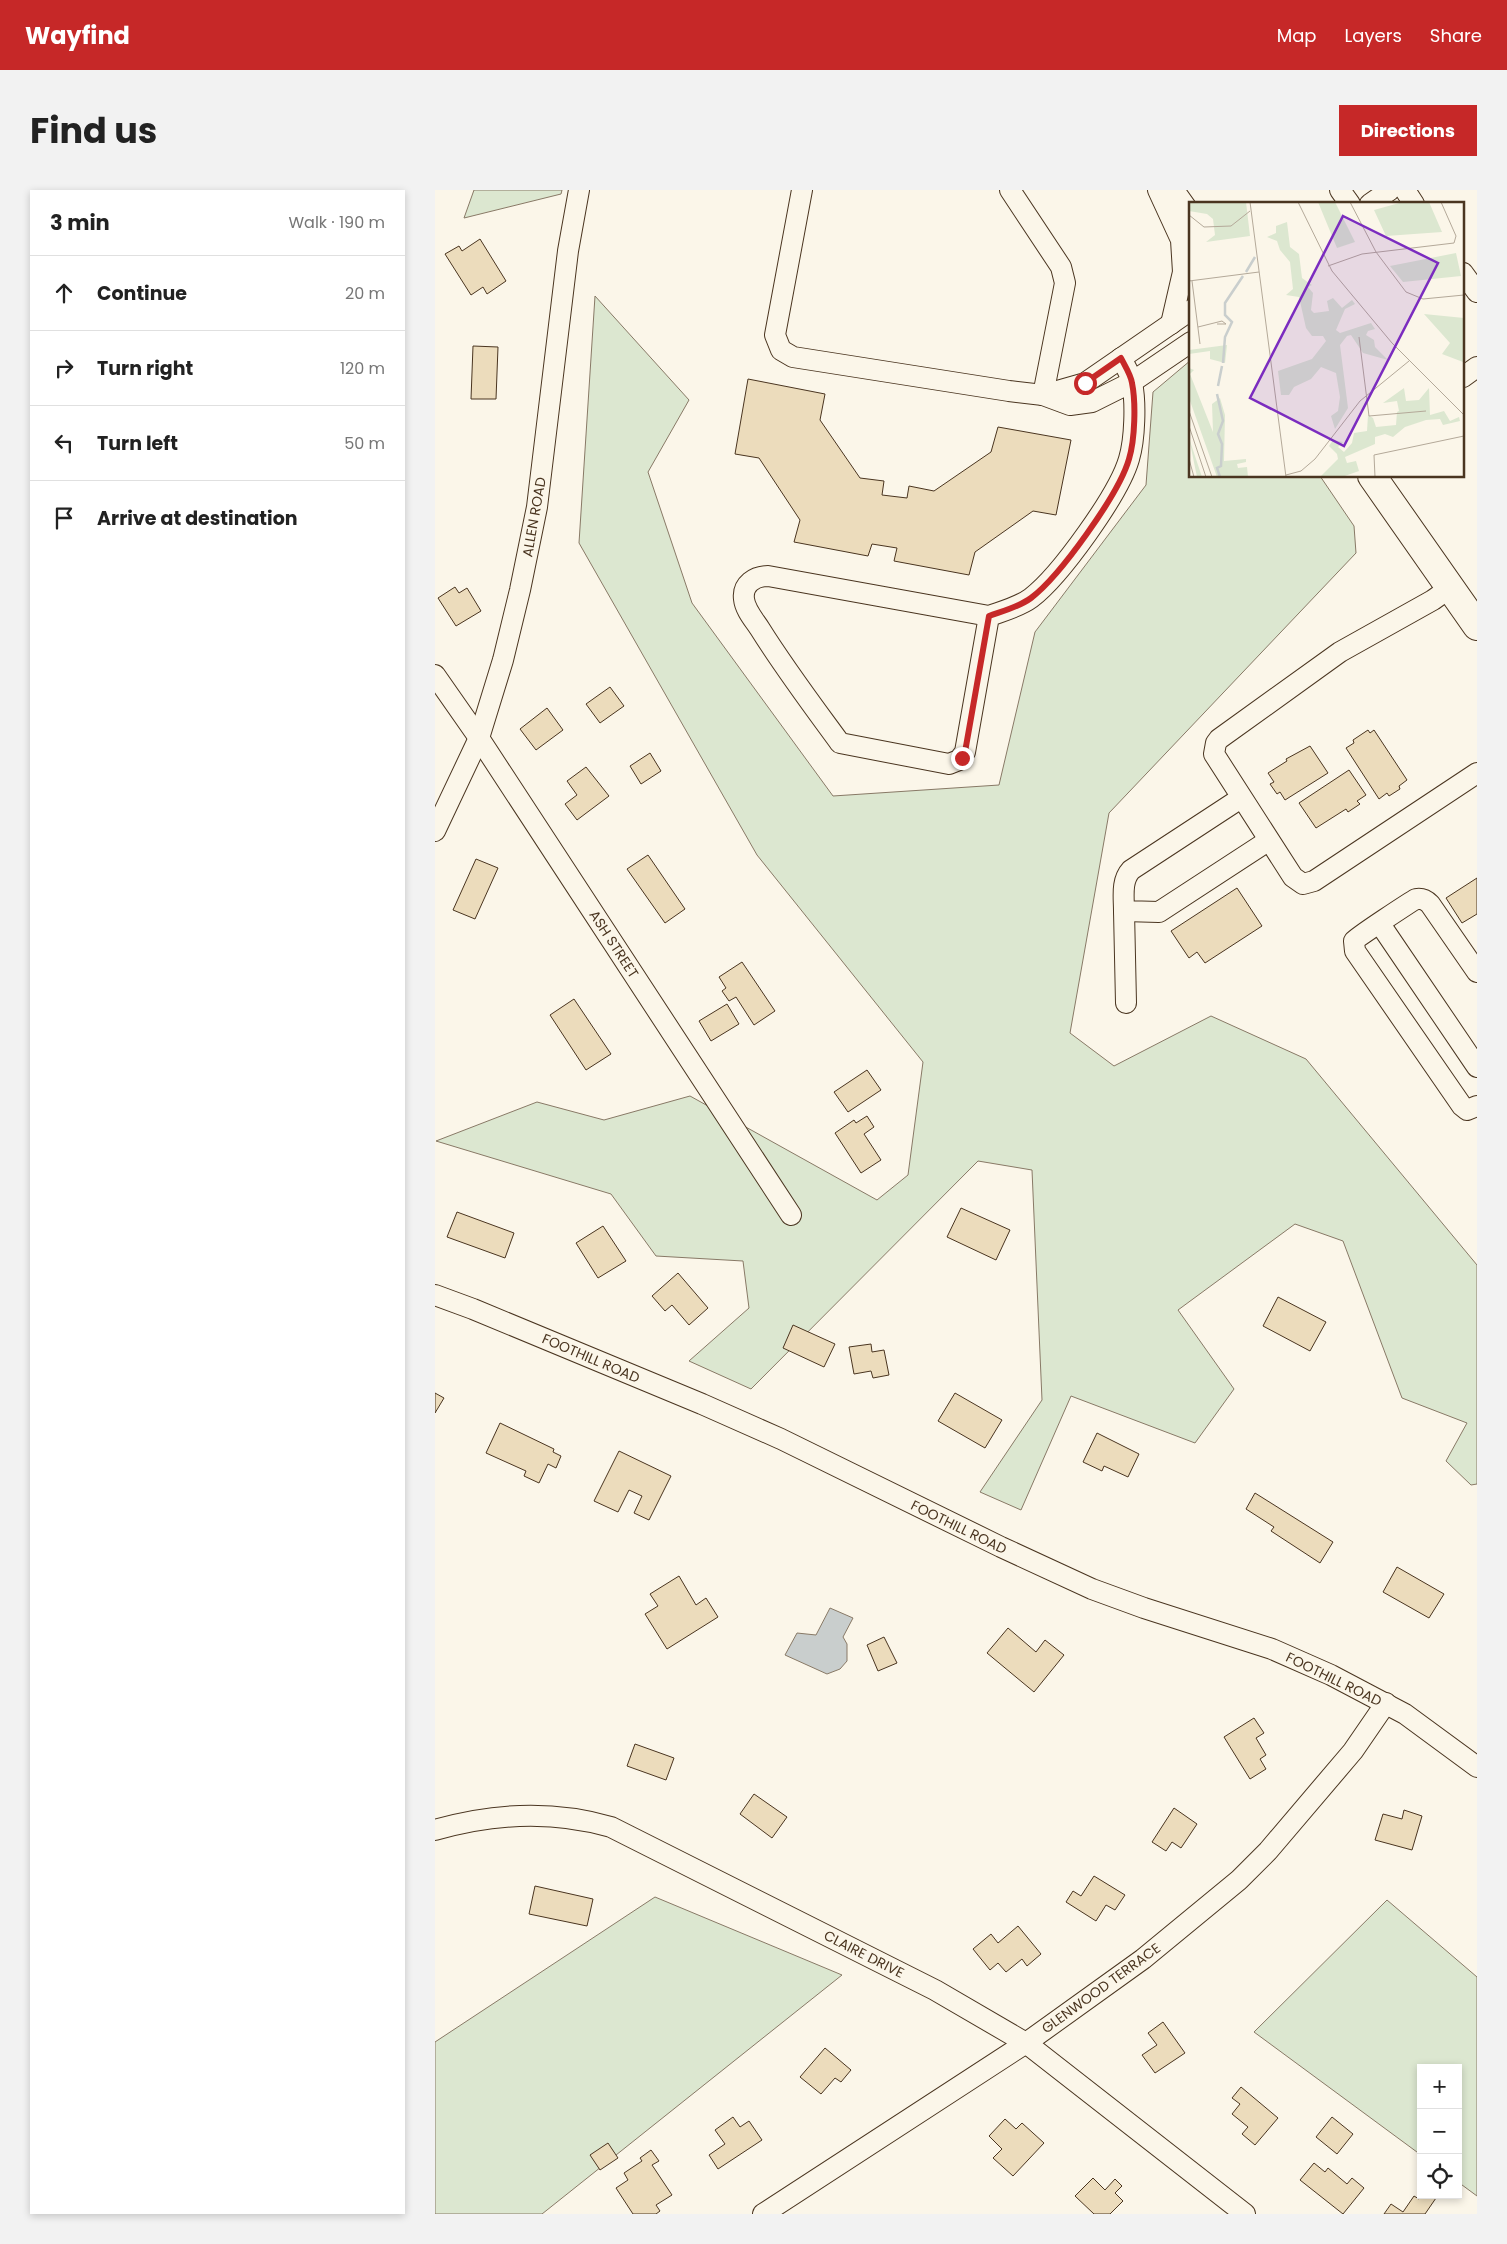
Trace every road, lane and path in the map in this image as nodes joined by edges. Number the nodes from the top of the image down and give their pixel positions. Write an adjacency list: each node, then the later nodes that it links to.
1 (579, 190): 26 (street, ALLEN ROAD)
2 (802, 190): 20 (street)
3 (1010, 190): 20 (street)
4 (1158, 190): 16 (street)
5 (1169, 190): 12 (highway)
6 (1341, 190): 9 (street)
7 (1390, 190): 10 (street)
8 (1405, 190): 11 (street)
9 (1349, 202)
10 (1373, 202)
11 (1413, 202)
12 (1189, 218)
13 (1465, 276): 14 (street)
14 (1477, 292)
15 (1189, 311): 16 (street)
16 (1171, 324): 18 (street)
17 (1189, 343): 19 (street)
18 (1121, 358): 19 (street); 20 (street)
19 (1132, 382): 20 (street); 23 (street)
20 (1043, 395)
21 (1373, 478): 22 (highway)
22 (1451, 587): 24 (highway); 28 (street)
23 (989, 616): 23 (street)
24 (1477, 626)
25 (435, 675): 26 (street, ASH STREET)
26 (479, 738): 29 (street, ALLEN ROAD); 37 (street, ASH STREET)
27 (1477, 772): 30 (street)
28 (1241, 798): 30 (street); 31 (street)
29 (435, 831)
30 (1268, 841): 31 (street)
31 (1124, 911): 34 (street)
32 (1380, 924): 33 (street); 35 (street); 36 (street)
33 (1477, 972)
34 (1126, 1003)
35 (1477, 1067)
36 (1477, 1106)
37 (791, 1215)
38 (435, 1295): 39 (street, FOOTHILL ROAD)
39 (1386, 1703): 40 (street, FOOTHILL ROAD); 42 (street, GLENWOOD TERRACE)
40 (1477, 1767)
41 (435, 1830): 42 (street, CLAIRE DRIVE)
42 (1026, 2043): 43 (street, GLENWOOD TERRACE); 44 (street, CLAIRE DRIVE)
43 (763, 2214)
44 (1245, 2214)

